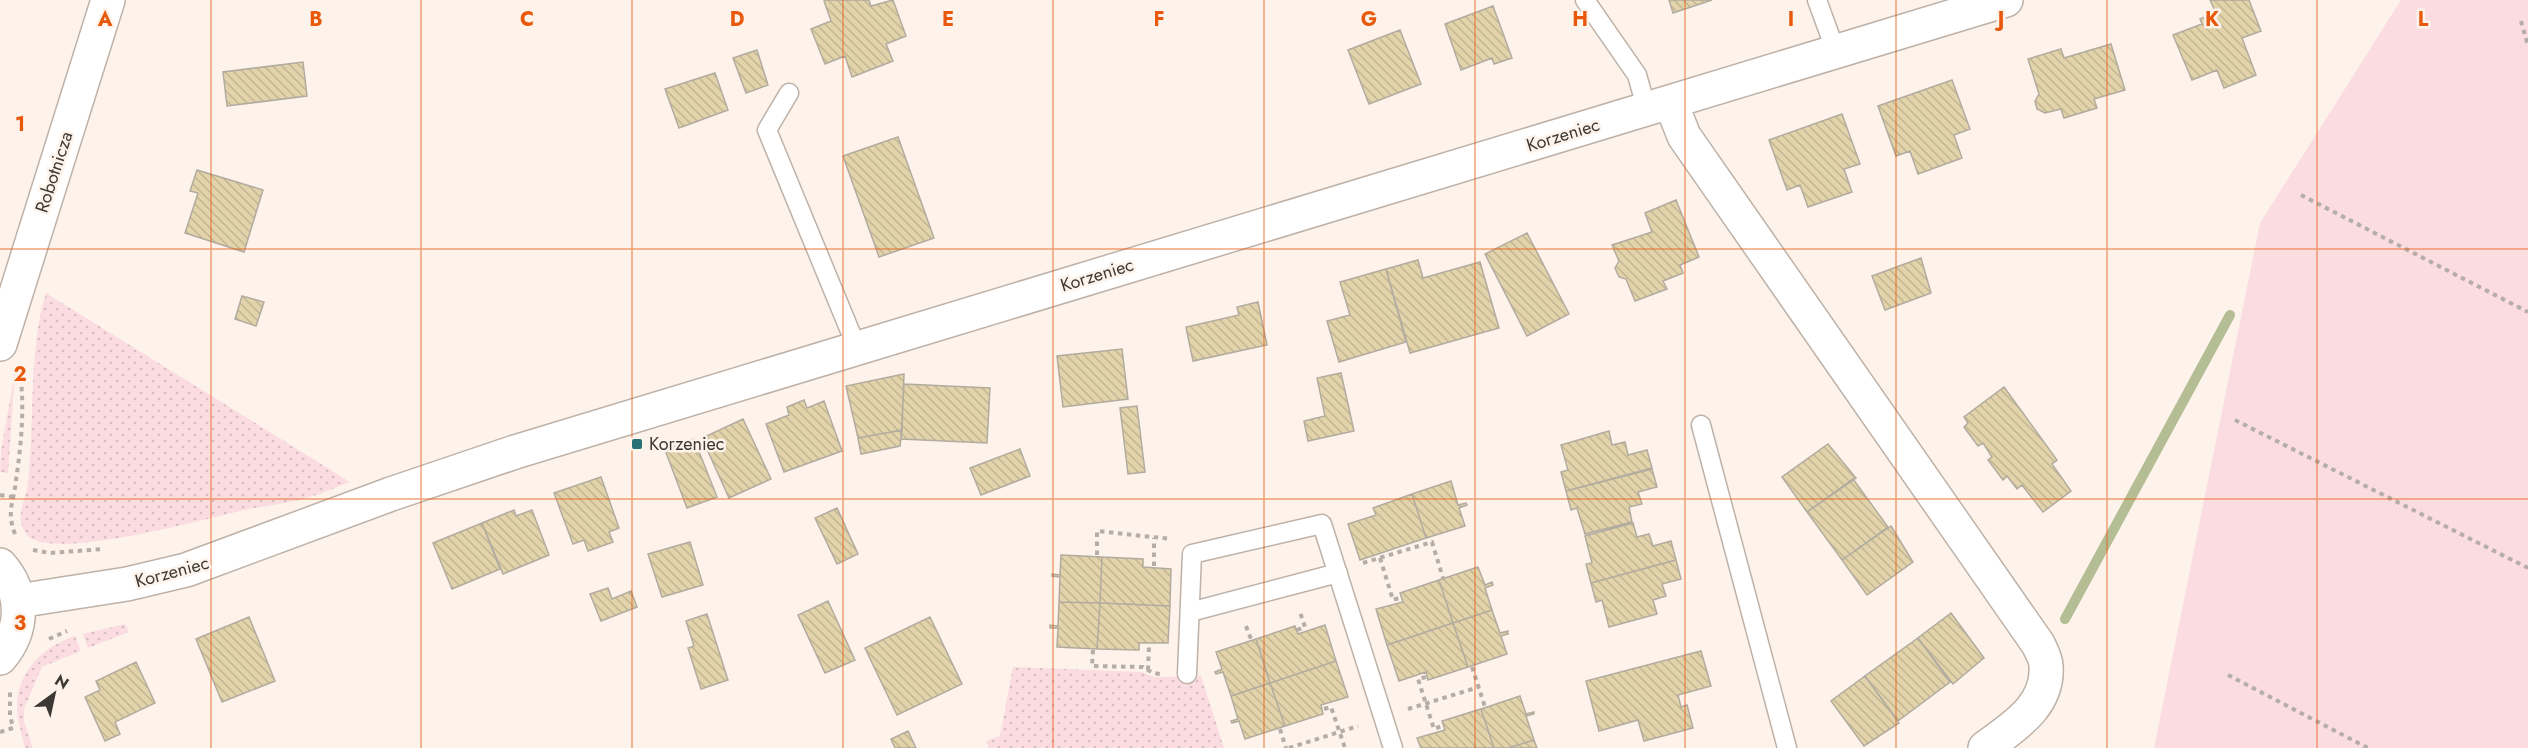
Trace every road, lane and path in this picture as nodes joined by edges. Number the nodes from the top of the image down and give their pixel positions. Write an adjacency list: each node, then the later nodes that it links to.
1 (108, 0): 12 (street, Robotnicza)
2 (1585, 0): 9 (lane)
3 (1817, 0): 7 (lane)
4 (2006, 0): 7 (street, Korzeniec)
5 (2521, 21): 6 (path)
6 (2528, 46)
7 (1836, 52): 9 (street, Korzeniec)
8 (789, 93): 13 (lane)
9 (1659, 106): 13 (street, Korzeniec); 54 (street)
10 (2301, 195): 11 (path)
11 (2528, 312)
12 (0, 344)
13 (857, 348): 30 (street, Korzeniec)
14 (22, 393): 18 (path)
15 (2235, 420): 26 (path)
16 (1701, 425): 53 (lane)
17 (0, 495): 18 (path)
18 (13, 497): 20 (path)
19 (1155, 538): 22 (path); 23 (path); 25 (path)
20 (14, 551): 21 (path); 30 (street)
21 (74, 552)
22 (1192, 554): 27 (lane); 31 (lane)
23 (1097, 555)
24 (1380, 558): 27 (path); 28 (path); 29 (path)
25 (1154, 566)
26 (2528, 568)
27 (1337, 572): 31 (lane); 44 (lane)
28 (1443, 578)
29 (1399, 598)
30 (18, 602): 34 (street)
31 (1190, 612): 37 (lane)
32 (1149, 645): 36 (path)
33 (1093, 650): 36 (path)
34 (0, 658)
35 (1472, 667): 40 (path)
36 (1148, 670): 37 (path)
37 (1187, 674)
38 (2228, 675): 55 (path)
39 (1426, 676): 41 (path)
40 (1479, 687): 41 (path); 42 (path)
41 (1426, 704): 44 (path); 45 (path)
42 (1485, 707)
43 (1324, 709): 49 (path)
44 (1383, 718): 49 (path); 52 (lane)
45 (1442, 726)
46 (1280, 729): 50 (path)
47 (6, 731): 48 (path)
48 (0, 732)
49 (1339, 732): 50 (path); 51 (path)
50 (1288, 748)
51 (1345, 748)
52 (1393, 748)
53 (1787, 748)
54 (1985, 748)
55 (2368, 748)

